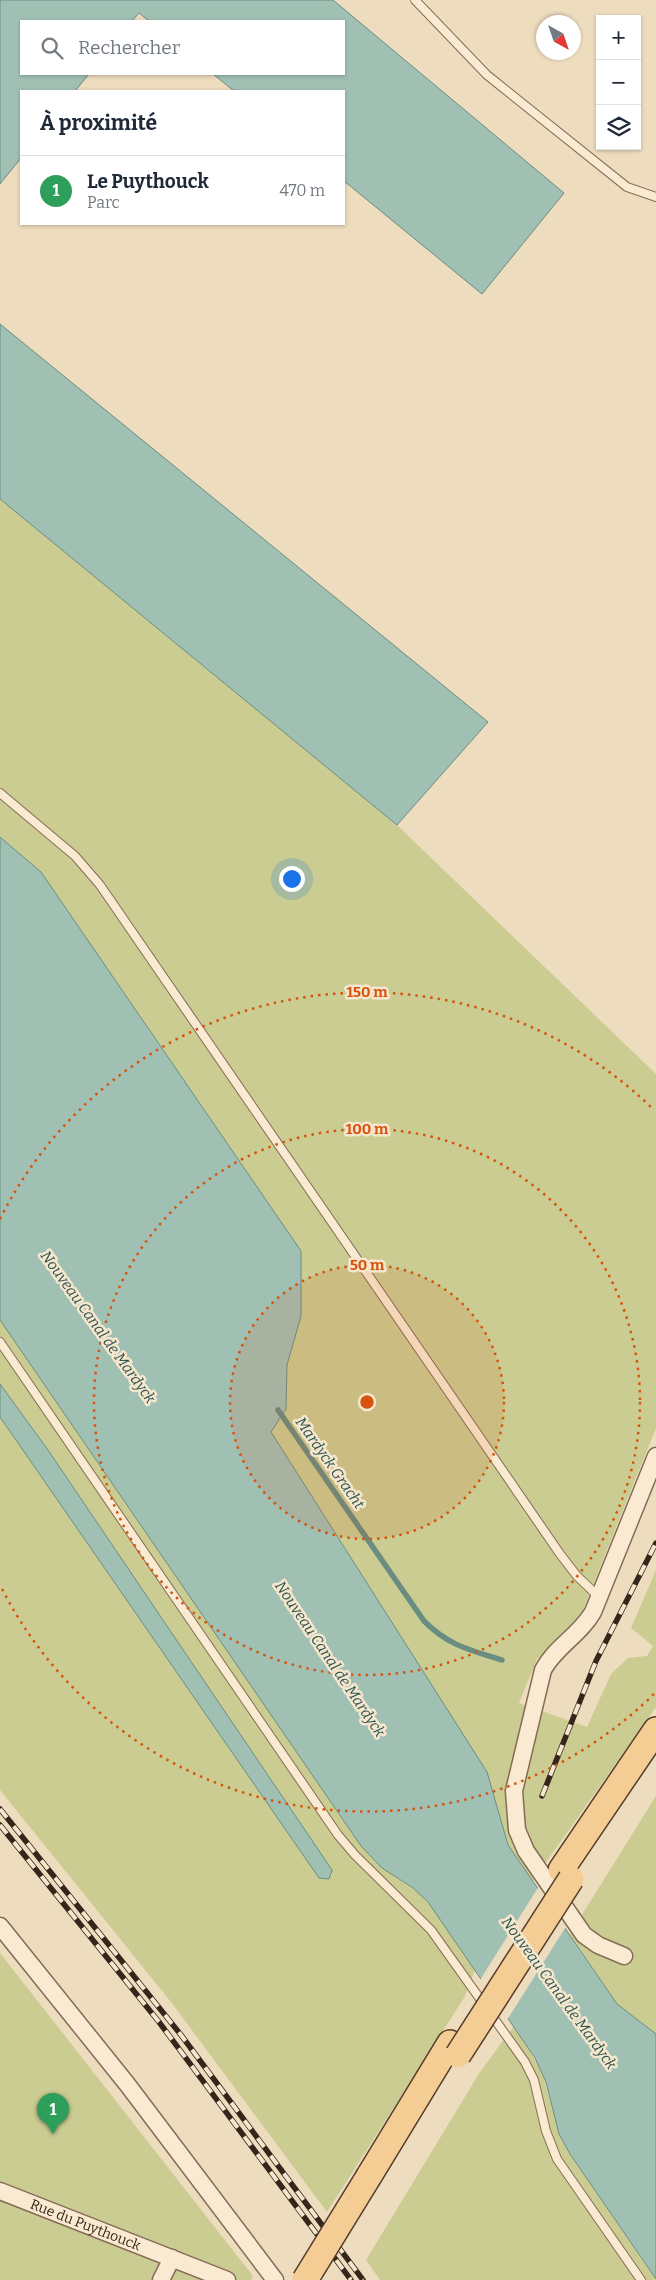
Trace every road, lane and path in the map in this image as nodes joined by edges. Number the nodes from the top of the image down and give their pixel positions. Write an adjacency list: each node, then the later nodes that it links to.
1 (415, 0): 2 (lane)
2 (656, 197)
3 (0, 793): 6 (lane)
4 (0, 1342): 20 (lane)
5 (656, 1456): 6 (street)
6 (599, 1597): 11 (street)
7 (656, 1730): 9 (main road)
8 (656, 1753): 9 (main road)
9 (566, 1875): 12 (main road)
10 (0, 1926): 17 (street)
11 (624, 1956)
12 (373, 2181): 18 (main road, bridge); 19 (main road)
13 (0, 2191): 14 (street, Rue du Puythouck)
14 (172, 2258): 15 (street); 16 (street, Rue du Puythouck)
15 (161, 2280)
16 (227, 2280)
17 (274, 2280)
18 (305, 2280)
19 (320, 2280)
20 (641, 2280)

